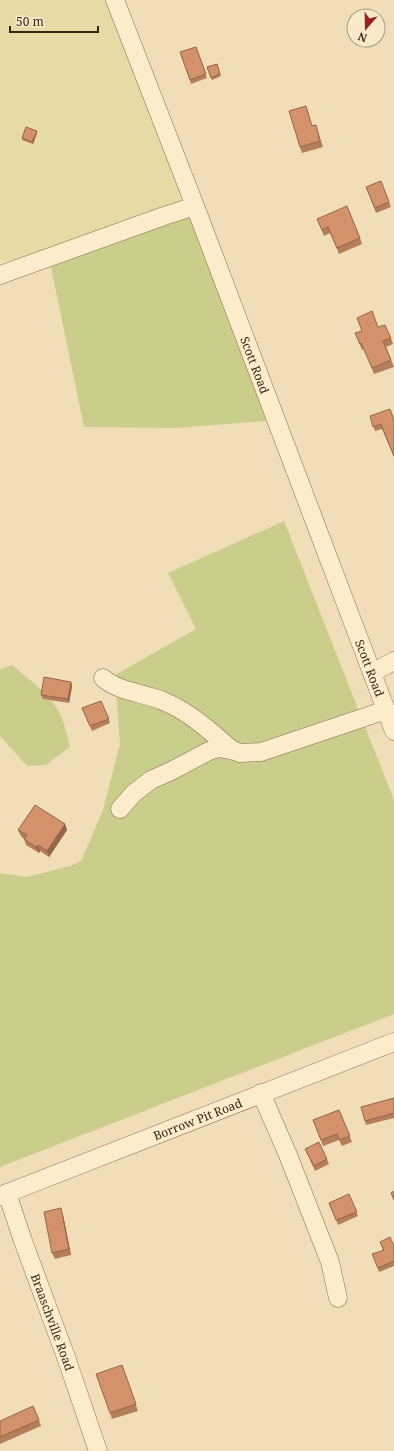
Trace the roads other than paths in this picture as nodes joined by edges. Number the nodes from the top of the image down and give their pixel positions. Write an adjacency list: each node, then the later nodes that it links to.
1 (115, 0): 2 (street, Scott Road)
2 (195, 206): 3 (street); 5 (street, Scott Road)
3 (0, 275)
4 (394, 661): 5 (street)
5 (372, 673): 7 (street, Scott Road)
6 (103, 678): 9 (street)
7 (386, 710): 8 (street, Scott Road); 9 (street)
8 (394, 731)
9 (232, 750): 10 (street)
10 (120, 809)
11 (394, 1042): 12 (street, Borrow Pit Road)
12 (261, 1094): 13 (street, Borrow Pit Road); 14 (street)
13 (4, 1194): 15 (street, Braaschville Road)
14 (338, 1298)
15 (98, 1451)

